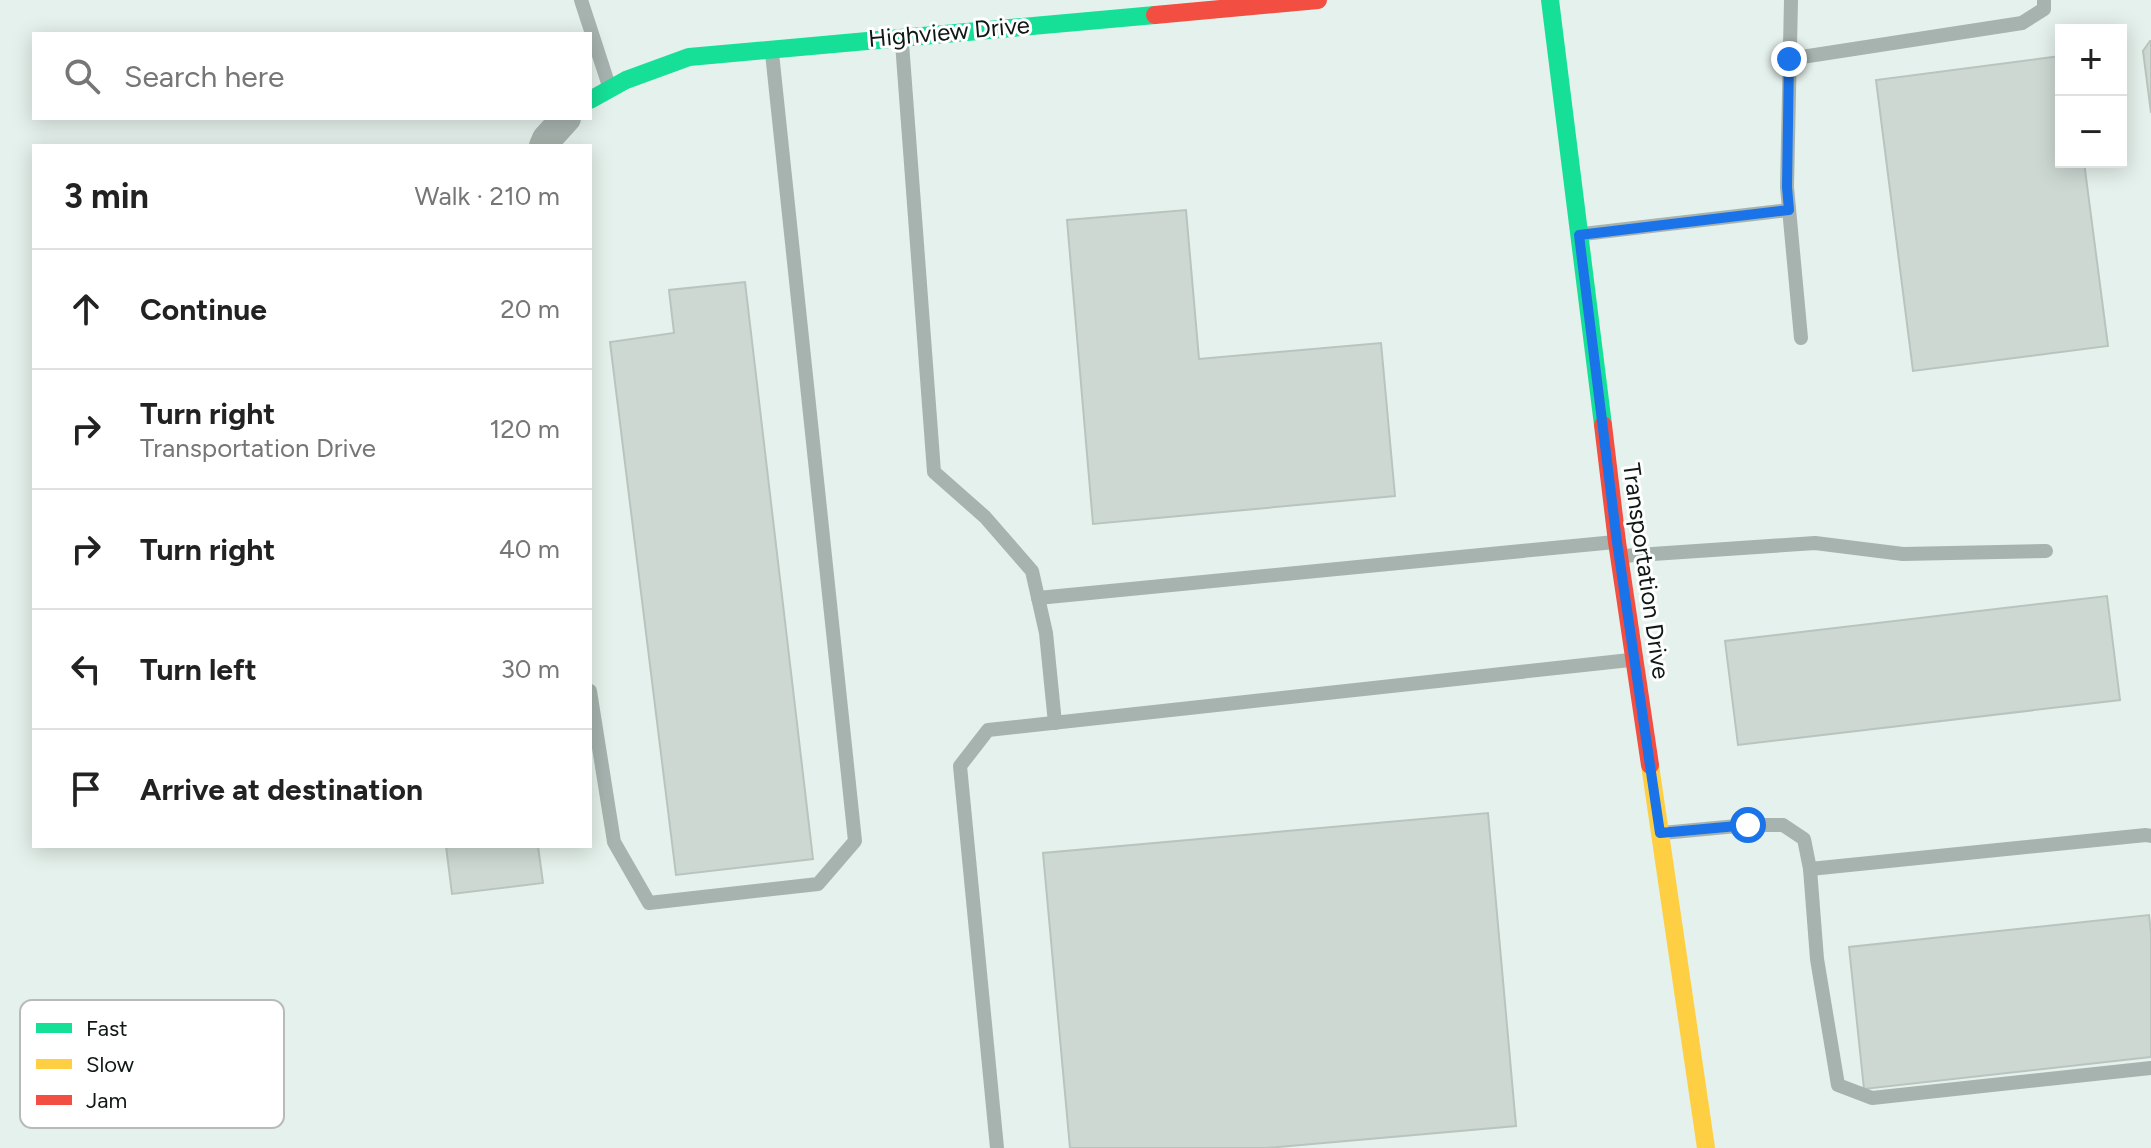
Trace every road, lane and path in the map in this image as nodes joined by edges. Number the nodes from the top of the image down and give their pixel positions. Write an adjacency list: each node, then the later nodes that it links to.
1 (581, 0): 6 (lane)
2 (1318, 0): 8 (street, Highview Drive)
3 (1550, 0): 16 (street, Transportation Drive)
4 (1791, 0): 10 (lane)
5 (2044, 0): 10 (lane)
6 (591, 32)
7 (592, 34): 11 (lane)
8 (902, 36): 9 (street, Highview Drive); 20 (lane)
9 (771, 48): 11 (street, Highview Drive); 22 (lane)
10 (1789, 59): 15 (lane)
11 (609, 87): 12 (street, Highview Drive)
12 (592, 99)
13 (564, 120): 14 (street)
14 (545, 144)
15 (1789, 210): 16 (lane); 17 (lane)
16 (1579, 235): 18 (street, Transportation Drive)
17 (1801, 338)
18 (1618, 549): 19 (lane); 20 (lane); 21 (street, Transportation Drive)
19 (2046, 551)
20 (1038, 598): 23 (lane)
21 (1634, 660): 23 (lane); 24 (street, Transportation Drive)
22 (592, 704)
23 (1055, 723): 28 (lane)
24 (1660, 833): 26 (lane); 29 (street, Transportation Drive)
25 (2151, 836): 26 (lane)
26 (1810, 869): 27 (lane)
27 (2151, 1068)
28 (997, 1148)
29 (1706, 1148)

